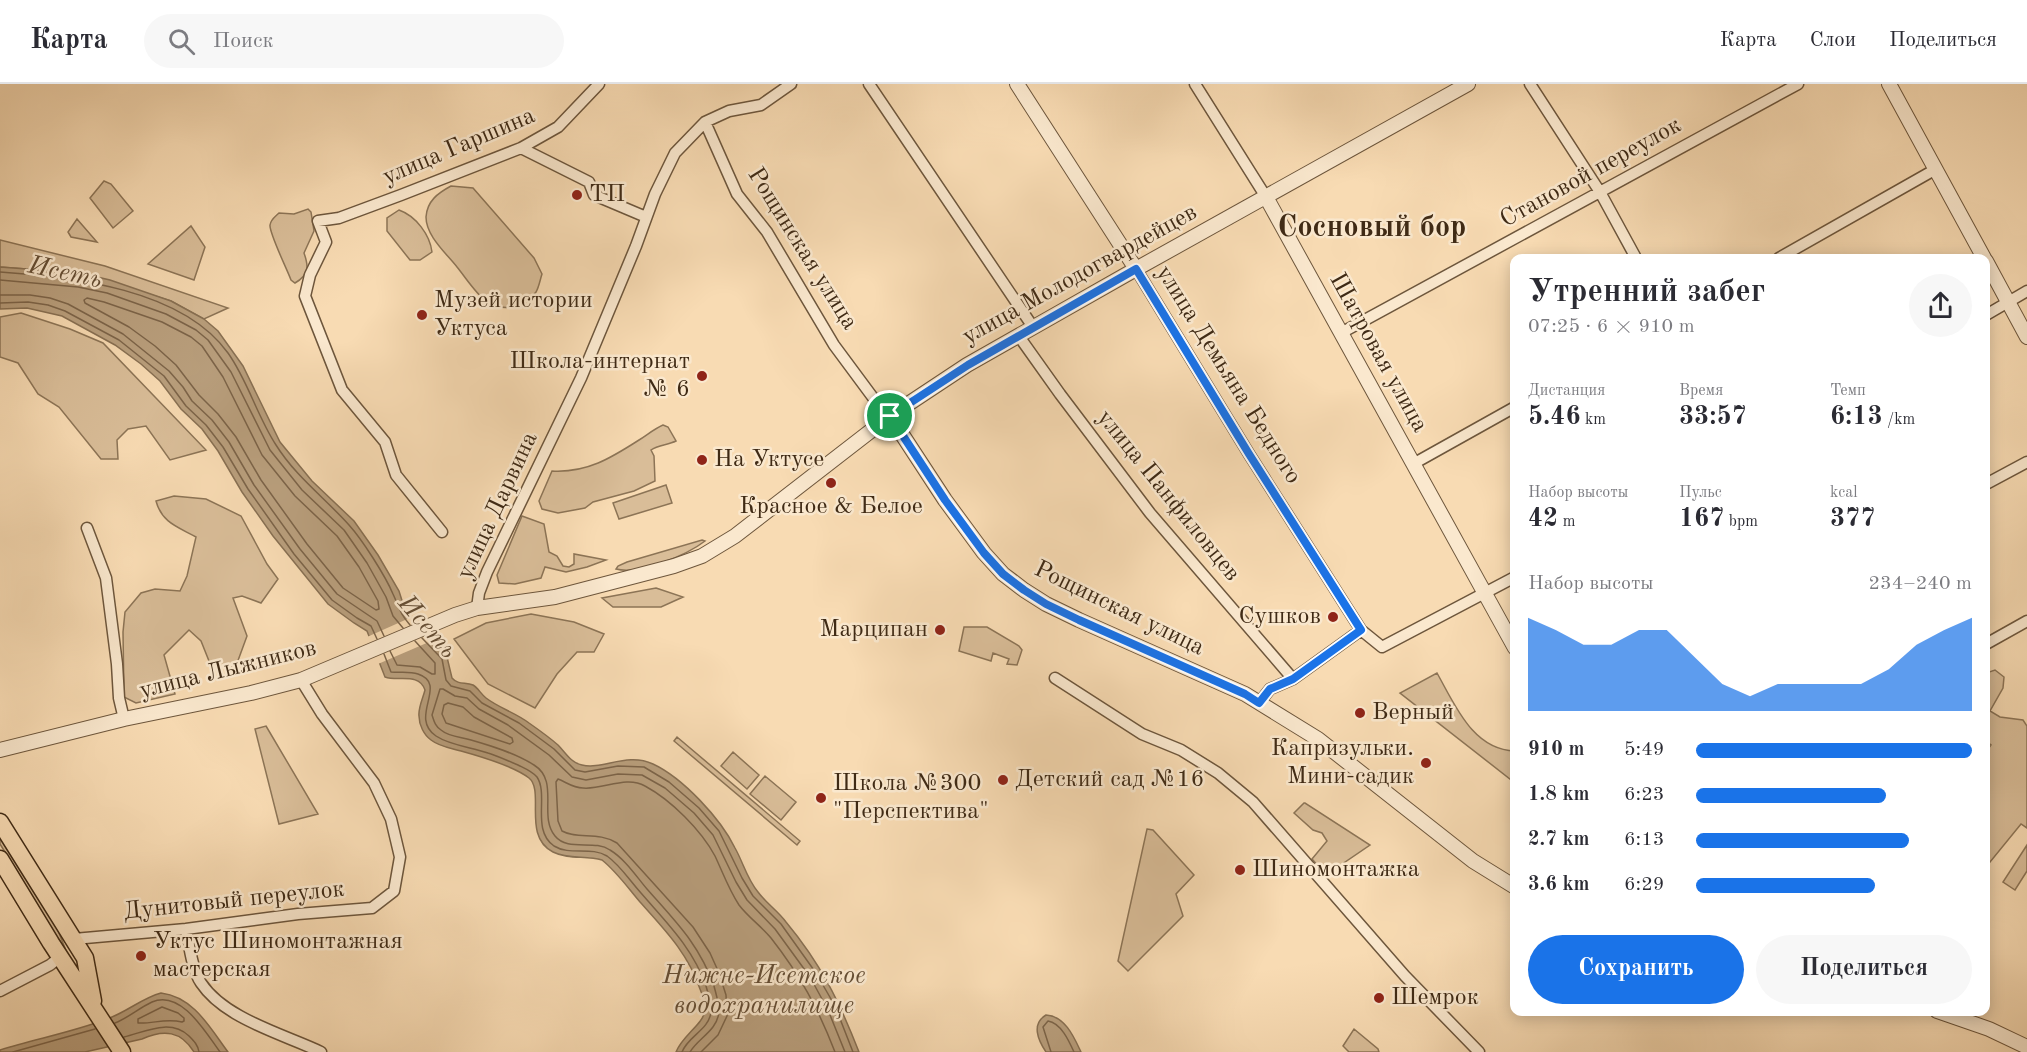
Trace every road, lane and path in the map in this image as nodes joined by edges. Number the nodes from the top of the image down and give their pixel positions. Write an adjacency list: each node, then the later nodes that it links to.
1 (599, 84): 11 (street, улица Гаршина)
2 (791, 84): 10 (street, улица Дарвина)
3 (869, 84): 24 (street)
4 (1017, 84): 19 (street, улица Демьяна Бедного)
5 (1195, 84): 14 (street, Шатровая улица)
6 (1468, 84): 14 (street, улица Молодогвардейцев)
7 (1530, 84): 13 (street)
8 (1798, 84): 13 (street, Становой переулок)
9 (1889, 84): 12 (street)
10 (705, 122): 15 (street, улица Дарвина); 29 (street, Рощинская улица)
11 (521, 148): 15 (street); 34 (street, улица Гаршина)
12 (1936, 169): 17 (street); 18 (street)
13 (1600, 192): 16 (street); 25 (street, Становой переулок)
14 (1266, 197): 19 (street, улица Молодогвардейцев); 25 (street, Шатровая улица)
15 (646, 218): 38 (street, улица Дарвина)
16 (1634, 254)
17 (1786, 254)
18 (1982, 254)
19 (1136, 269): 24 (street, улица Молодогвардейцев); 40 (street, улица Демьяна Бедного)
20 (1990, 269): 22 (street)
21 (2027, 291): 22 (street)
22 (2008, 302): 23 (street); 27 (street)
23 (1990, 313)
24 (1033, 327): 26 (street, улица Молодогвардейцев)
25 (1341, 333): 31 (street, Шатровая улица)
26 (1018, 335): 29 (street, улица Молодогвардейцев); 44 (street, улица Панфиловцев)
27 (2027, 337)
28 (1510, 410): 31 (street)
29 (890, 416): 35 (street, улица Молодогвардейцев); 46 (street, Рощинская улица)
30 (2027, 462): 32 (street)
31 (1413, 464): 37 (street, Шатровая улица)
32 (1990, 482)
33 (87, 528): 47 (street)
34 (442, 532)
35 (735, 536): 38 (street, улица Лыжников)
36 (1510, 580): 37 (street)
37 (1485, 594): 40 (street); 41 (street, Шатровая улица)
38 (477, 608): 45 (street, улица Лыжников)
39 (2027, 621): 42 (street)
40 (1361, 630): 44 (street)
41 (1510, 639)
42 (1990, 642)
43 (1055, 678): 61 (street)
44 (1293, 679): 46 (street)
45 (301, 680): 47 (street, улица Лыжников); 52 (street, Дунитовый переулок)
46 (1259, 703): 51 (street, Рощинская улица)
47 (124, 719): 48 (street, улица Лыжников)
48 (0, 750)
49 (0, 822): 53 (main road)
50 (0, 860): 54 (main road)
51 (1510, 884)
52 (186, 929): 53 (street, Дунитовый переулок); 60 (street)
53 (74, 939): 56 (main road)
54 (60, 957): 55 (street); 56 (main road)
55 (0, 991)
56 (96, 1013): 59 (main road)
57 (1951, 1016): 58 (street)
58 (2027, 1047)
59 (122, 1052)
60 (321, 1052)
61 (1479, 1052)

